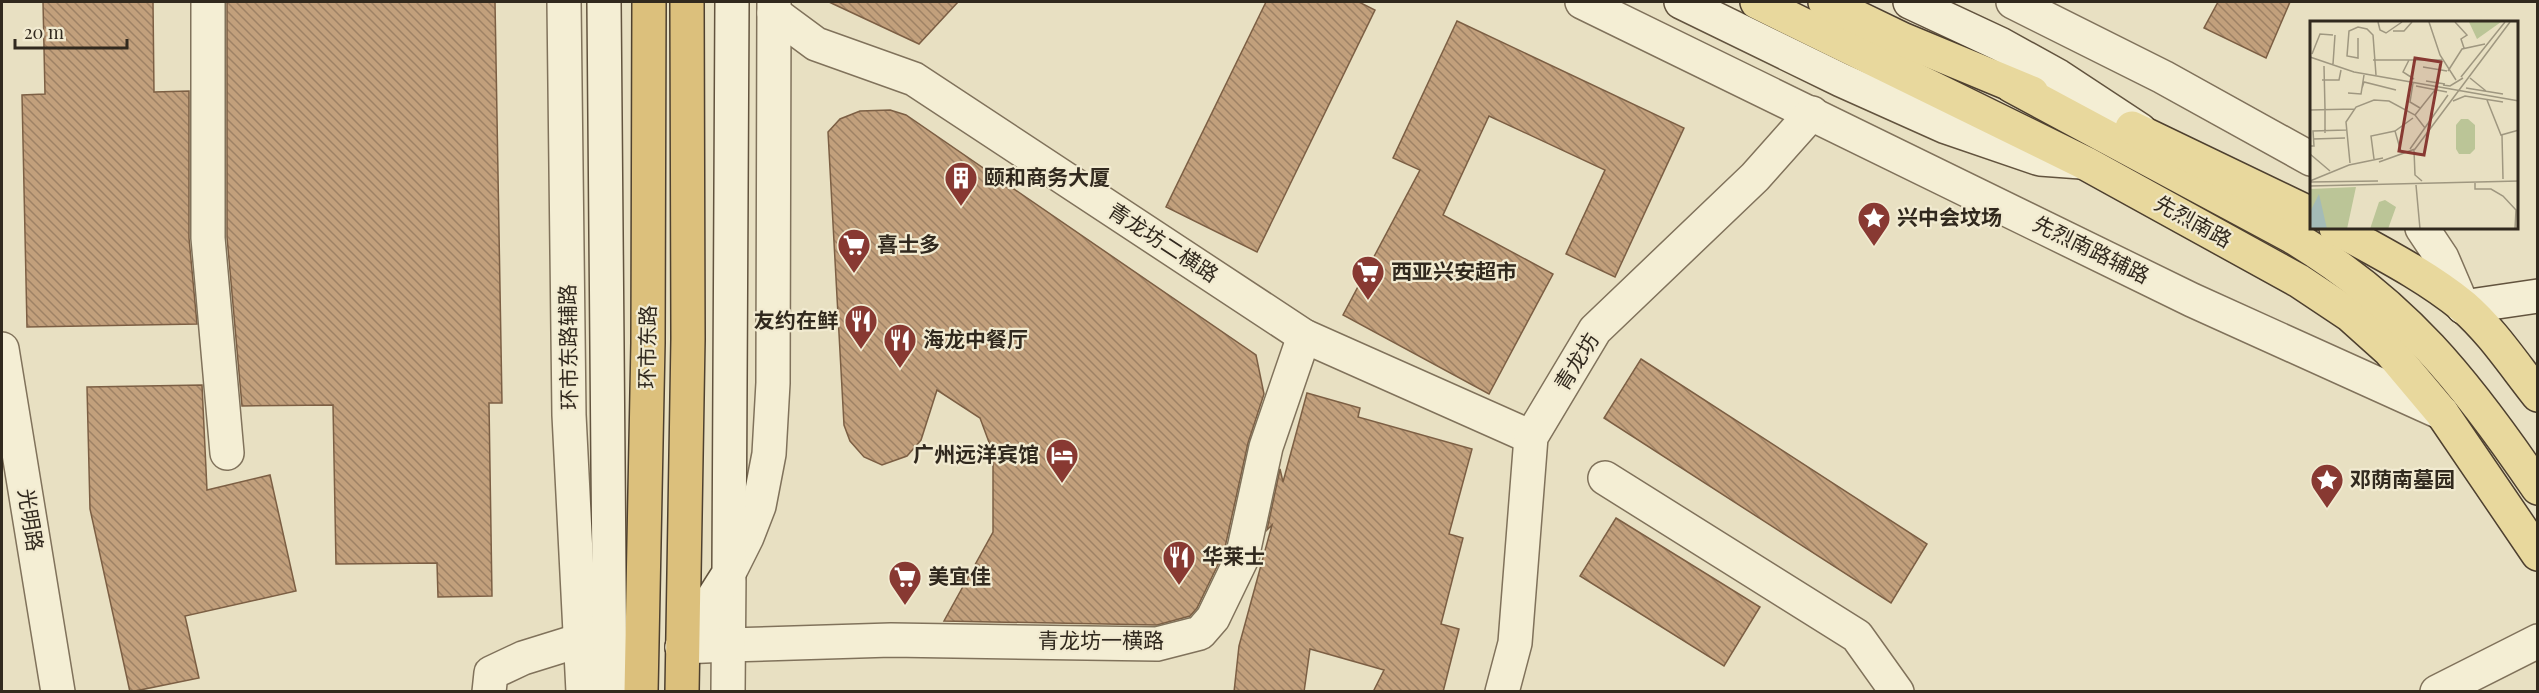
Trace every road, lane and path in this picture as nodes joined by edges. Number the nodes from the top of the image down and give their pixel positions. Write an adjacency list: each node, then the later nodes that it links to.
1 (208, 2): 29 (street)
2 (564, 2): 35 (street, 环市东路辅路)
3 (604, 2): 43 (street)
4 (650, 2): 34 (highway, 环市东路)
5 (687, 2): 38 (highway, 环市东路)
6 (732, 2): 33 (street)
7 (1582, 2): 15 (street, 先烈南路辅路)
8 (1682, 2): 18 (street)
9 (1757, 2): 18 (main road, 先烈南路)
10 (1825, 2): 14 (main road, 先烈南路)
11 (1910, 2): 16 (street)
12 (2013, 2): 17 (street)
13 (774, 7): 24 (street, 青龙坊二横路); 33 (street)
14 (2012, 86): 16 (main road, 先烈南路); 31 (main road, 先烈南路)
15 (1812, 113): 27 (street, 先烈南路辅路); 28 (street, 青龙坊)
16 (2140, 130): 19 (main road, 先烈南路)
17 (2310, 158)
18 (2085, 163): 27 (main road, 先烈南路)
19 (2310, 214)
20 (2340, 230): 23 (main road)
21 (2423, 230): 23 (street)
22 (2538, 296): 23 (street)
23 (2463, 307): 26 (main road)
24 (1304, 336): 28 (street, 青龙坊二横路); 37 (street, 青龙坊一横路)
25 (2, 349): 39 (street, 光明路)
26 (2538, 395)
27 (2442, 413): 32 (main road, 先烈南路)
28 (1532, 437): 48 (street, 青龙坊)
29 (226, 453)
30 (1605, 478): 49 (street)
31 (2538, 488)
32 (2538, 554)
33 (729, 573): 37 (street); 38 (street)
34 (642, 614): 44 (street); 45 (highway, 环市东路)
35 (581, 640): 40 (street); 41 (street, 环市东路辅路); 42 (street)
36 (2538, 641): 50 (street)
37 (728, 645): 38 (street, 青龙坊一横路); 47 (street)
38 (682, 647): 46 (highway, 环市东路)
39 (58, 692)
40 (489, 692)
41 (583, 692)
42 (600, 692)
43 (610, 692)
44 (620, 692)
45 (641, 692)
46 (682, 692)
47 (728, 692)
48 (1502, 692)
49 (1898, 692)
50 (2438, 692)

